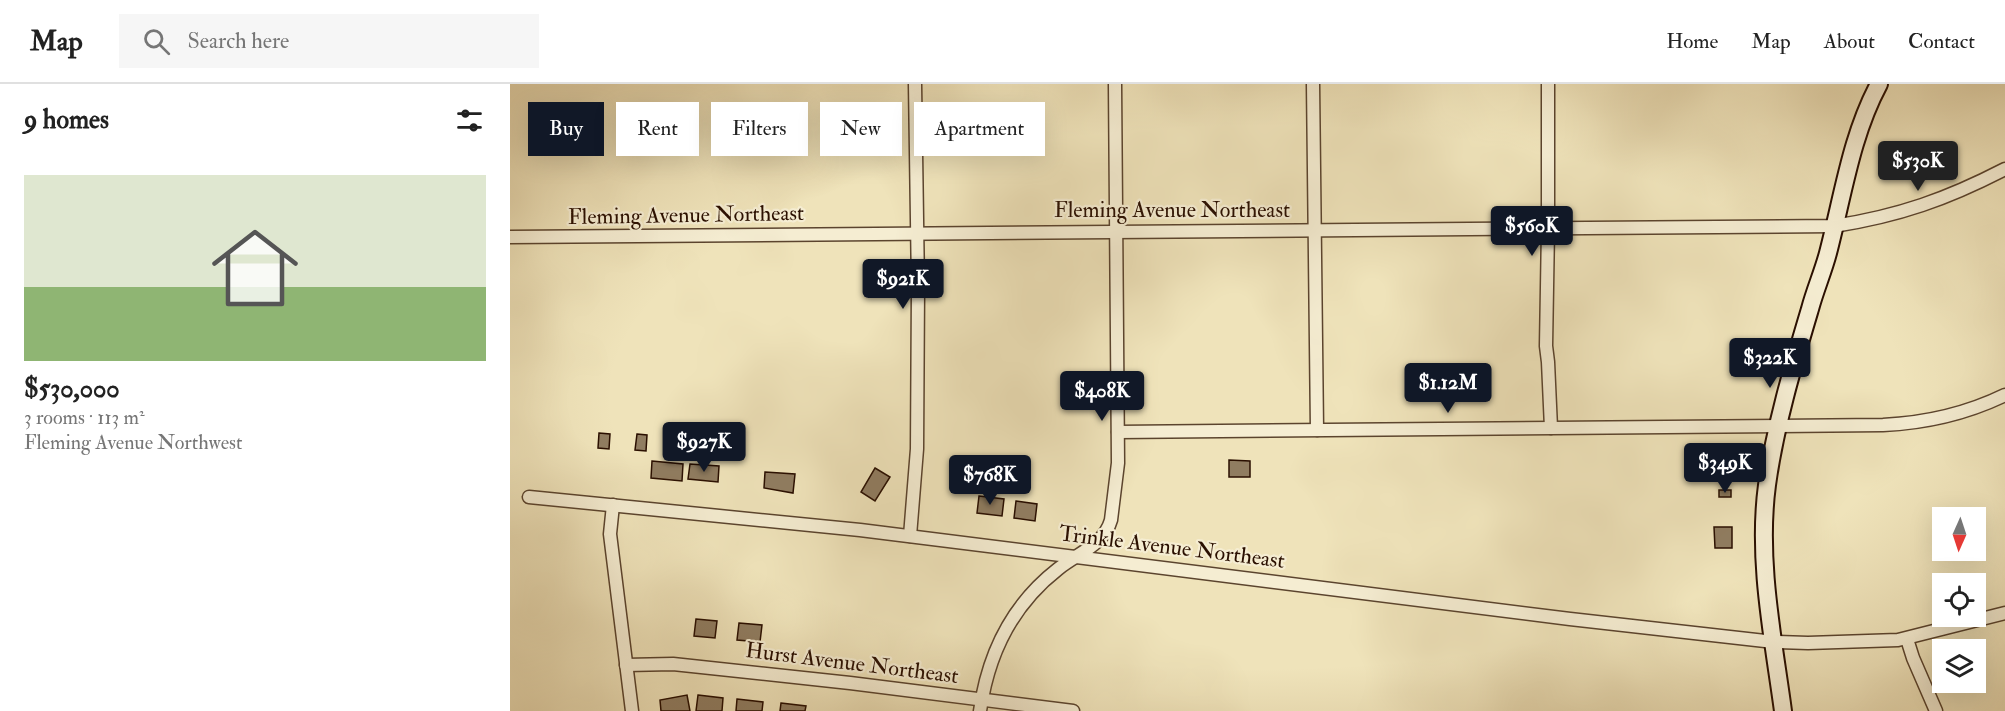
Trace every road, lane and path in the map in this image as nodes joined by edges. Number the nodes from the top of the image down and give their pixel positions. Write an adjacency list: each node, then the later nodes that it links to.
1 (915, 84): 11 (street)
2 (1115, 84): 10 (street)
3 (1313, 84): 9 (street)
4 (1548, 84): 8 (street)
5 (1880, 84): 7 (street)
6 (2005, 169): 7 (street, Fleming Avenue Northeast)
7 (1834, 226): 8 (street, Fleming Avenue Northeast); 14 (street)
8 (1548, 229): 9 (street, Fleming Avenue Northeast); 15 (street)
9 (1314, 230): 10 (street, Fleming Avenue Northeast); 16 (street)
10 (1117, 232): 11 (street, Fleming Avenue Northeast); 17 (street)
11 (917, 234): 12 (street, Fleming Avenue Northeast); 20 (street)
12 (510, 237)
13 (2005, 395): 14 (street)
14 (1779, 426): 15 (street); 24 (street)
15 (1551, 428): 16 (street)
16 (1317, 430): 17 (street)
17 (1118, 432): 21 (street)
18 (529, 497): 19 (street, Trinkle Avenue Northeast)
19 (613, 505): 20 (street, Trinkle Avenue Northeast); 25 (street)
20 (910, 536): 21 (street, Trinkle Avenue Northeast)
21 (1075, 556): 24 (street, Trinkle Avenue Northeast); 26 (street)
22 (2005, 613): 23 (street, Trinkle Avenue Northeast)
23 (1907, 639): 24 (street, Trinkle Avenue Northeast); 30 (street)
24 (1774, 642): 29 (street)
25 (626, 665): 26 (street, Hurst Avenue Northeast); 27 (street)
26 (981, 706): 28 (street, Hurst Avenue Northeast)
27 (632, 711)
28 (1073, 711)
29 (1783, 711)
30 (1936, 711)

